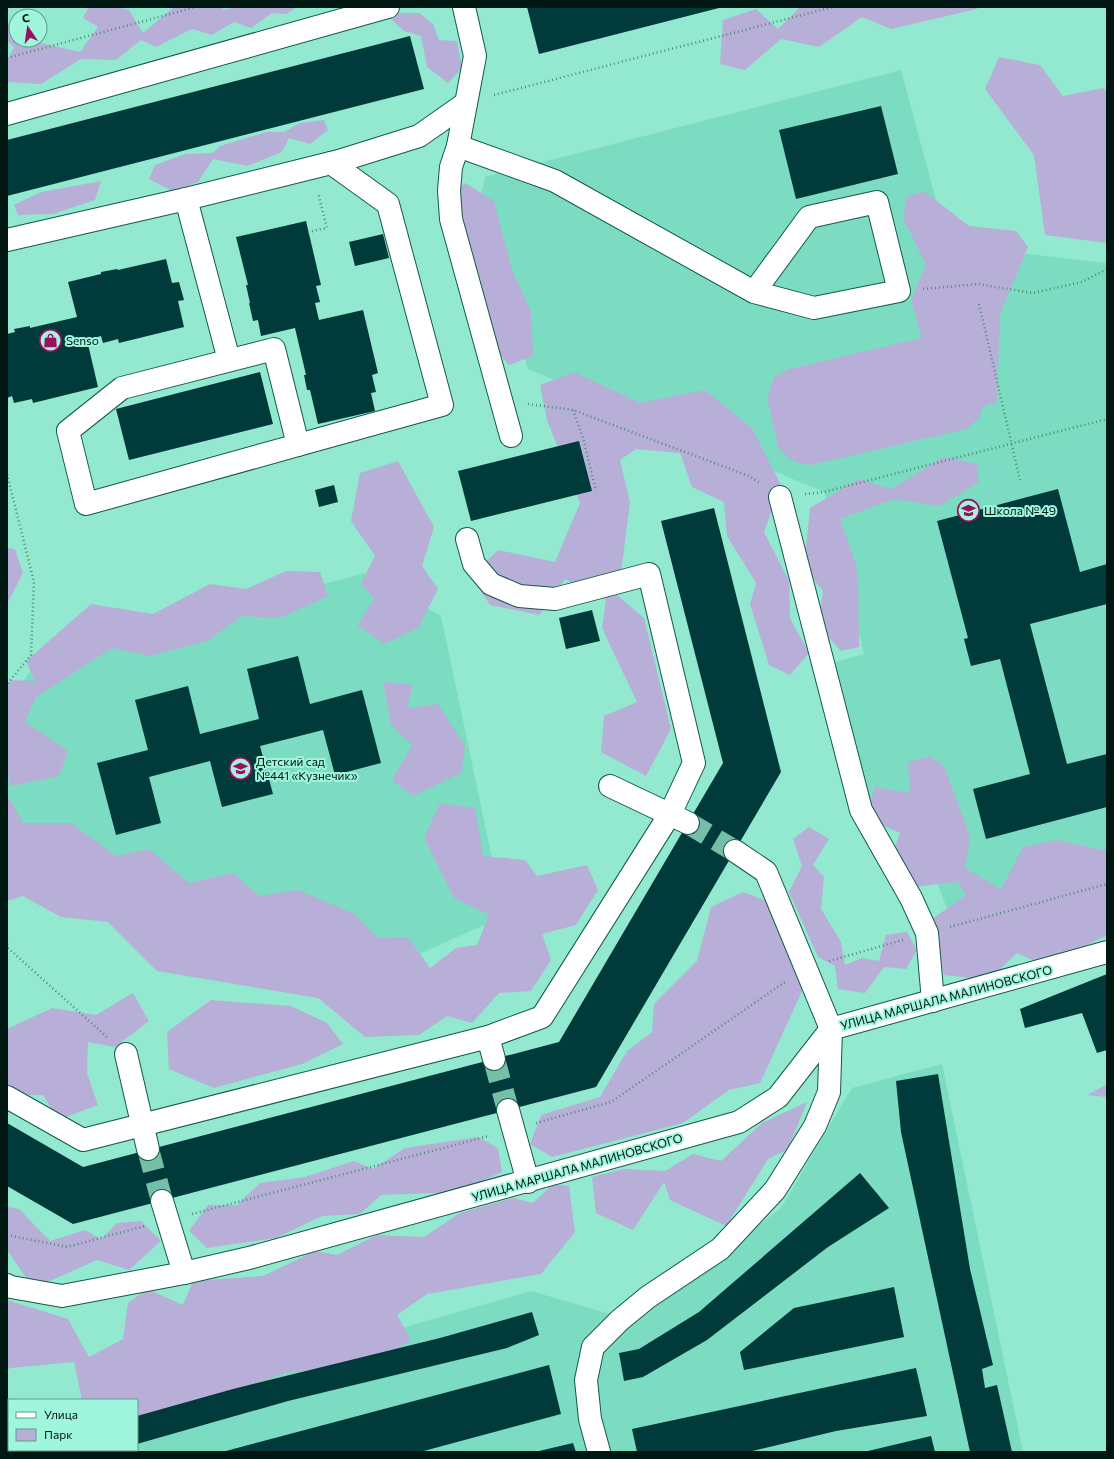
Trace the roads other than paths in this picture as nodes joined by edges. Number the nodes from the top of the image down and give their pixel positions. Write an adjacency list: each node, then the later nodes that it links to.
1 (388, 7): 4 (street)
2 (464, 7): 3 (street)
3 (466, 103): 5 (street); 6 (street)
4 (7, 114)
5 (458, 146): 9 (street); 11 (street)
6 (322, 166): 7 (street); 12 (street)
7 (186, 199): 8 (street); 10 (street)
8 (7, 240)
9 (754, 292): 9 (street)
10 (229, 360): 12 (street); 12 (street)
11 (511, 436)
12 (298, 444)
13 (780, 497): 19 (street)
14 (467, 539): 16 (street)
15 (610, 786): 16 (street)
16 (679, 818): 21 (street)
17 (735, 851): 20 (street)
18 (1107, 952): 19 (street, УЛИЦА МАРШАЛА МАЛИНОВСКОГО)
19 (933, 1002): 20 (street, УЛИЦА МАРШАЛА МАЛИНОВСКОГО)
20 (831, 1029): 28 (street, УЛИЦА МАРШАЛА МАЛИНОВСКОГО); 32 (street)
21 (488, 1037): 23 (street); 26 (street)
22 (126, 1054): 26 (street)
23 (494, 1059)
24 (7, 1097): 26 (street)
25 (511, 1119): 28 (street)
26 (142, 1124): 27 (street)
27 (148, 1150)
28 (528, 1182): 30 (street, УЛИЦА МАРШАЛА МАЛИНОВСКОГО)
29 (165, 1210): 30 (street)
30 (184, 1273): 31 (street, УЛИЦА МАРШАЛА МАЛИНОВСКОГО)
31 (7, 1285)
32 (599, 1452)

